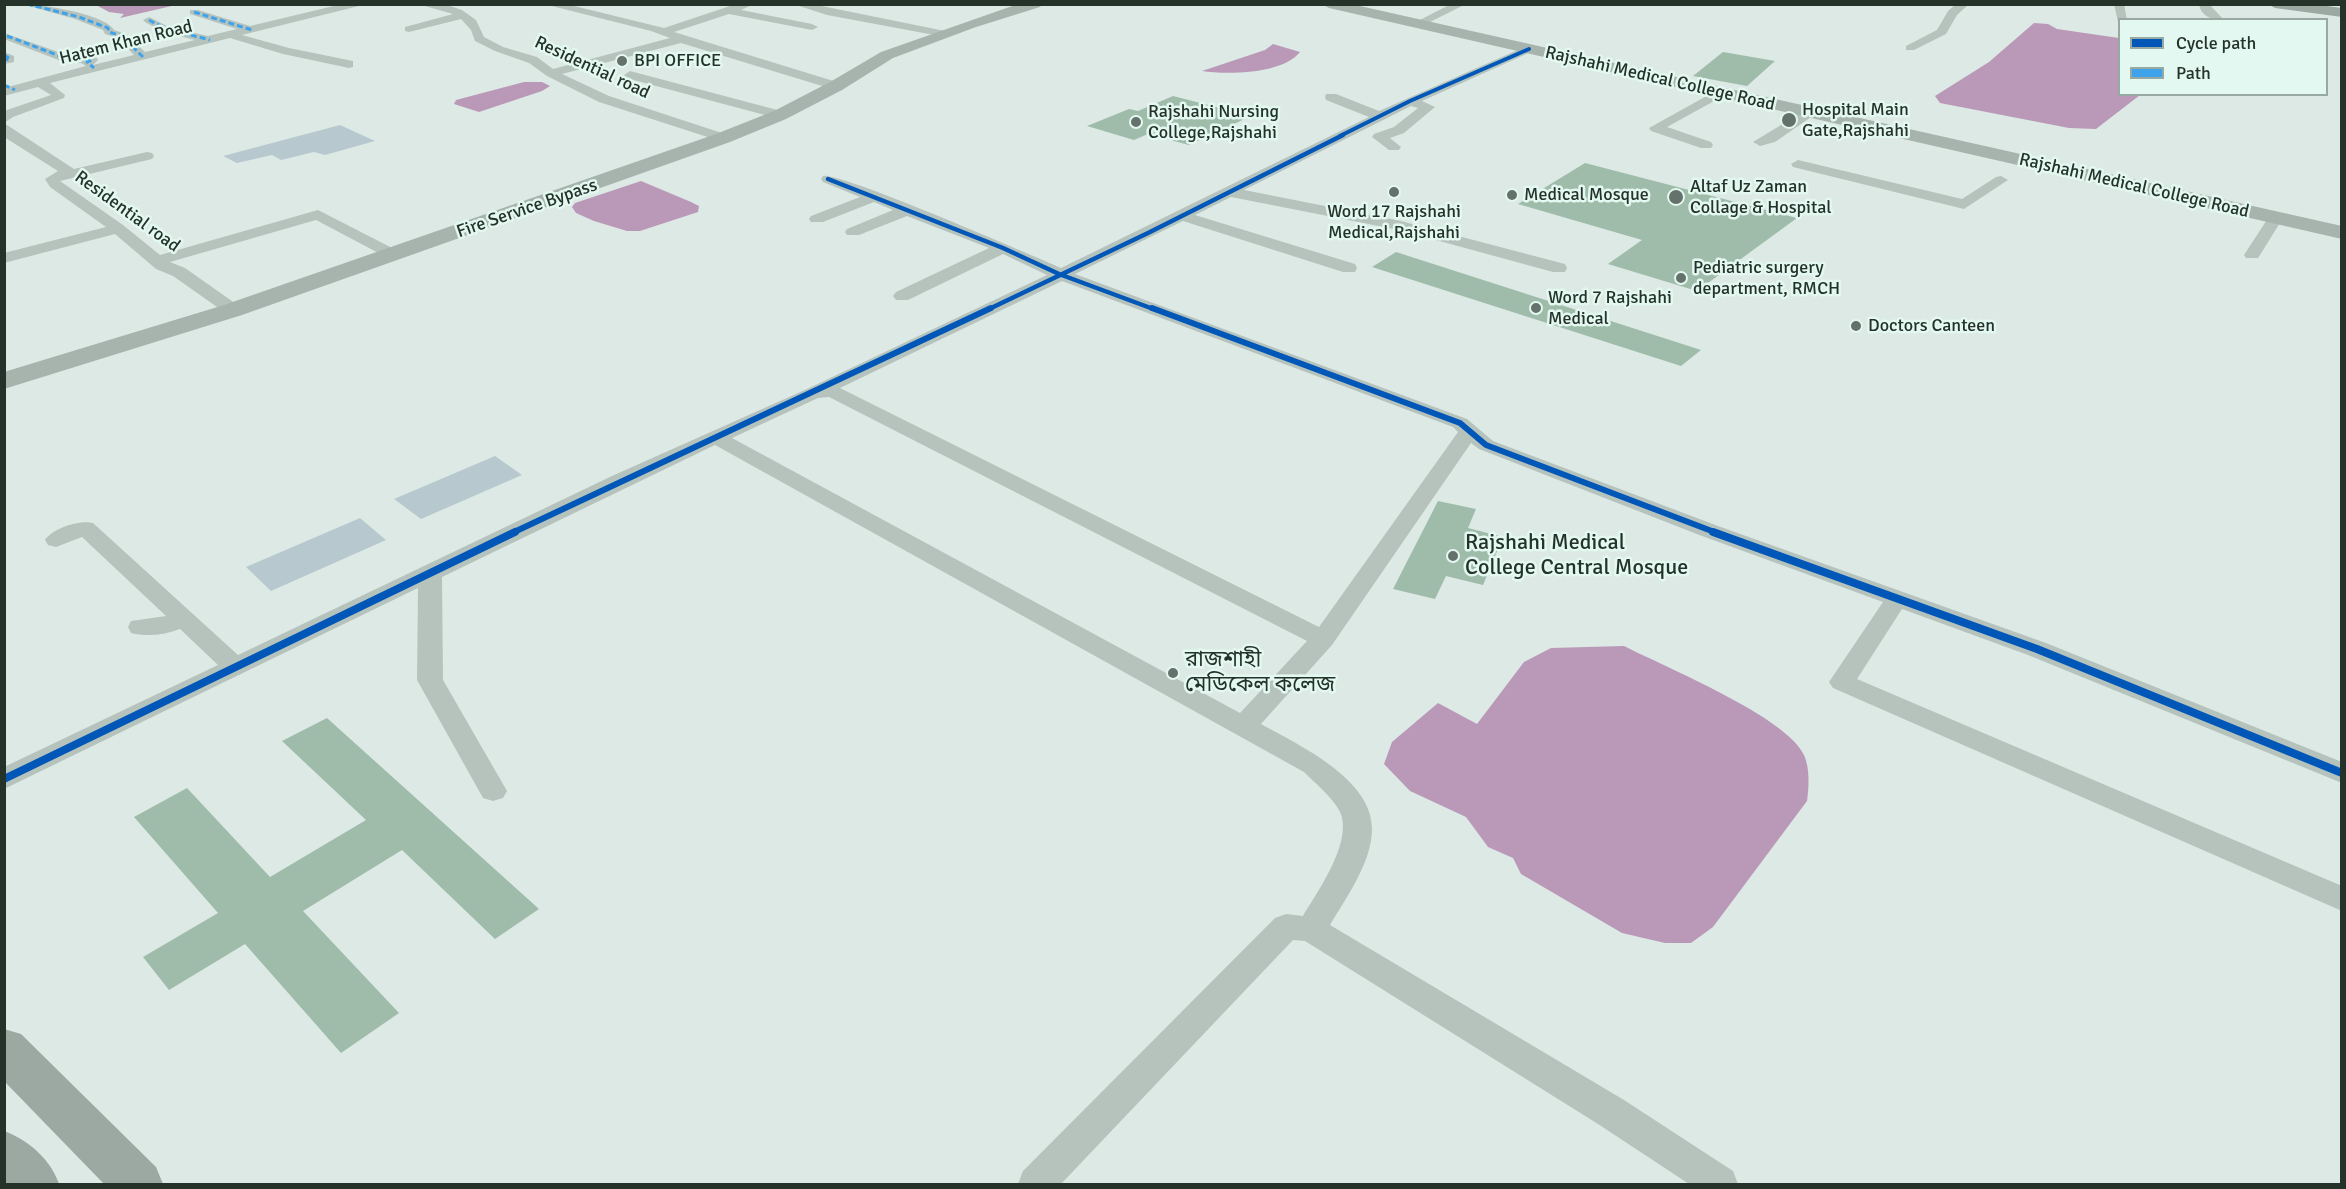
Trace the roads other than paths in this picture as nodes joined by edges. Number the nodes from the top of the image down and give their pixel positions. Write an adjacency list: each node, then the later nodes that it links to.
1 (27, 4): 40 (street)
2 (295, 4): 20 (street)
3 (362, 4): 17 (street, Hatem Khan Road)
4 (423, 4): 23 (street)
5 (549, 4): 31 (street)
6 (749, 4): 21 (street)
7 (798, 4): 32 (street)
8 (1035, 4): 32 (main road, Fire Service Bypass)
9 (1329, 4): 38 (main road, Rajshahi Medical College Road)
10 (1340, 4): 27 (main road, Rajshahi Medical College Road)
11 (1461, 4): 27 (street)
12 (1964, 4): 37 (street)
13 (2204, 4): 25 (street)
14 (2276, 4): 18 (highway)
15 (2304, 4): 18 (highway)
16 (703, 8): 21 (street)
17 (335, 9): 20 (street, Hatem Khan Road); 24 (street)
18 (2334, 9)
19 (195, 12): 30 (street)
20 (320, 12): 30 (street, Hatem Khan Road)
21 (727, 12): 28 (street); 31 (street)
22 (901, 14): 32 (street)
23 (463, 15): 29 (street); 44 (street, Residential road)
24 (349, 18)
25 (2216, 18)
26 (149, 20): 36 (street)
27 (1420, 22): 73 (main road, Rajshahi Medical College Road)
28 (812, 27)
29 (409, 28)
30 (252, 30): 33 (street, Hatem Khan Road)
31 (665, 31): 35 (street)
32 (953, 31): 48 (main road, Fire Service Bypass)
33 (232, 35): 36 (street, Hatem Khan Road); 42 (street)
34 (7, 36): 43 (street)
35 (681, 39): 44 (street); 48 (street)
36 (210, 40): 40 (street, Hatem Khan Road)
37 (1910, 48)
38 (1529, 49): 49 (main road, Rajshahi Medical College Road); 51 (street)
39 (4, 55): 41 (street)
40 (143, 57): 43 (street, Hatem Khan Road)
41 (4, 60)
42 (349, 64)
43 (94, 68): 46 (street, Hatem Khan Road)
44 (551, 73): 57 (street, Residential road)
45 (630, 75): 53 (street)
46 (40, 83): 47 (street, Hatem Khan Road); 55 (street)
47 (7, 86)
48 (836, 86): 53 (main road, Fire Service Bypass)
49 (1720, 92): 52 (main road, Rajshahi Medical College Road); 59 (street)
50 (1331, 97): 54 (street)
51 (1410, 101): 54 (street); 60 (street)
52 (1809, 112): 58 (street); 70 (main road, Rajshahi Medical College Road)
53 (780, 115): 57 (main road, Fire Service Bypass)
54 (1379, 116): 66 (street)
55 (4, 119)
56 (4, 127): 63 (street, Residential road)
57 (723, 138): 76 (main road, Fire Service Bypass)
58 (1760, 142)
59 (1706, 145)
60 (1394, 147)
61 (147, 156): 63 (street)
62 (1798, 164): 65 (street)
63 (52, 179): 72 (street, Residential road)
64 (828, 179): 67 (street)
65 (2001, 180)
66 (1230, 192): 69 (street); 81 (street)
67 (874, 197): 68 (street); 71 (street)
68 (907, 210): 74 (street); 75 (street)
69 (1182, 216): 80 (street); 82 (street)
70 (2275, 218): 73 (main road, Rajshahi Medical College Road); 77 (street)
71 (817, 219)
72 (118, 229): 78 (street); 79 (street, Residential road)
73 (2342, 231)
74 (854, 232)
75 (1003, 248): 82 (street); 83 (street)
76 (394, 255): 79 (street); 84 (main road, Fire Service Bypass)
77 (2253, 255)
78 (4, 258)
79 (157, 261): 84 (street, Residential road)
80 (1349, 268)
81 (1559, 268)
82 (1059, 274): 86 (street); 87 (street)
83 (902, 296)
84 (233, 310): 85 (main road, Fire Service Bypass)
85 (4, 381)
86 (814, 393): 88 (street); 94 (street)
87 (1469, 431): 91 (street); 94 (street)
88 (715, 437): 90 (street); 96 (street)
89 (56, 540): 92 (street)
90 (430, 573): 95 (street); 99 (street)
91 (1897, 598): 97 (street); 100 (street)
92 (183, 618): 93 (street); 95 (street)
93 (140, 627)
94 (1323, 639): 96 (street)
95 (236, 667): 98 (street)
96 (1243, 726): 101 (street)
97 (2342, 773)
98 (4, 779)
99 (493, 791)
100 (2342, 899)
101 (1311, 928): 106 (street); 107 (street)
102 (4, 1049): 105 (highway)
103 (4, 1154): 104 (highway)
104 (34, 1185)
105 (138, 1185)
106 (1036, 1185)
107 (1720, 1185)

